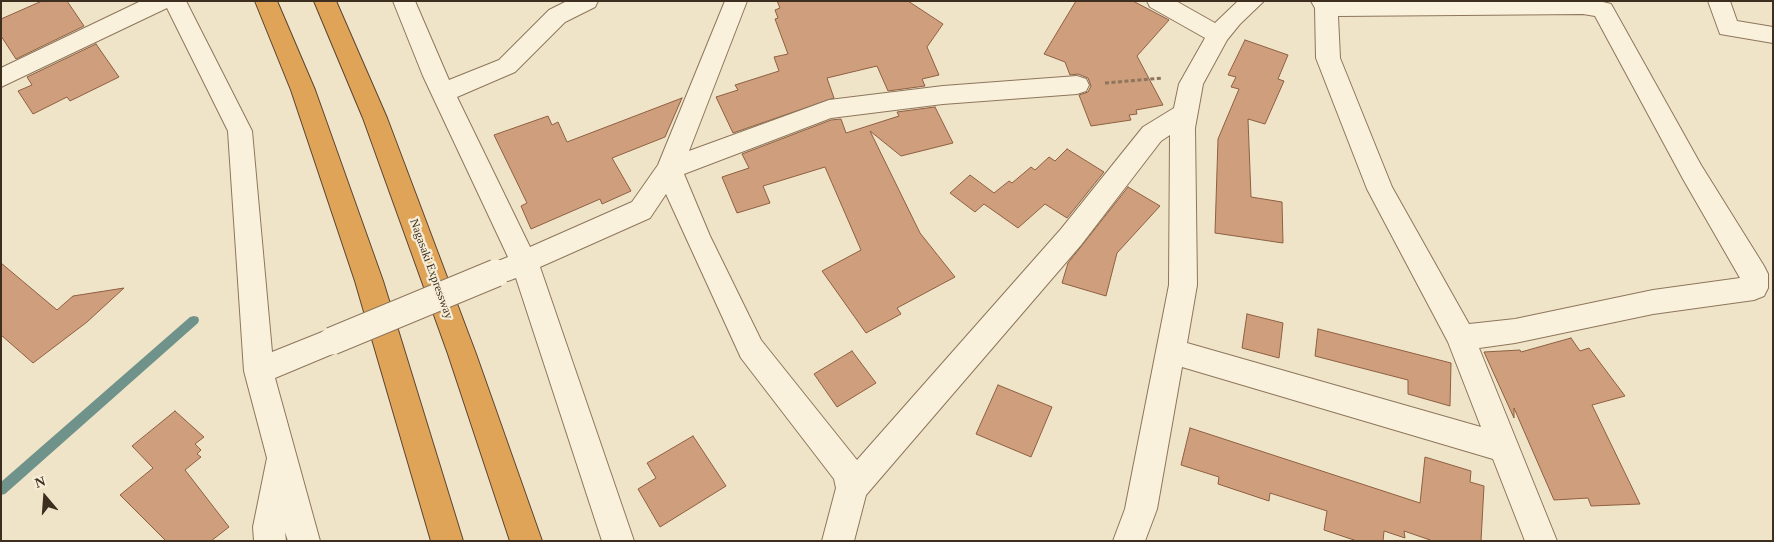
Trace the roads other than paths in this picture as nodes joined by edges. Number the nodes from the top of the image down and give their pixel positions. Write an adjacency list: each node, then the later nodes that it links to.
1 (161, 1): 14 (street)
2 (175, 1): 23 (street)
3 (266, 1): 29 (highway)
4 (325, 1): 30 (highway, Nagasaki Expressway)
5 (404, 1): 16 (street)
6 (587, 1): 16 (street)
7 (736, 1): 18 (street)
8 (1158, 1): 12 (street)
9 (1254, 1): 12 (street)
10 (1719, 1): 13 (street)
11 (1324, 5): 20 (street); 21 (street)
12 (1218, 35): 17 (street)
13 (1773, 35)
14 (1, 78)
15 (1077, 85): 18 (street)
16 (443, 93): 19 (street)
17 (1185, 113): 22 (street); 26 (street)
18 (669, 169): 19 (street); 26 (street)
19 (524, 262): 23 (street, bridge); 31 (street)
20 (1763, 284): 21 (street)
21 (1461, 338): 24 (street)
22 (1170, 351): 24 (street); 33 (street)
23 (259, 371): 25 (street)
24 (1504, 448): 34 (street)
25 (281, 454): 27 (street); 28 (street)
26 (852, 488): 32 (street)
27 (270, 541)
28 (304, 541)
29 (447, 541)
30 (526, 541)
31 (618, 541)
32 (838, 541)
33 (1129, 541)
34 (1541, 541)

